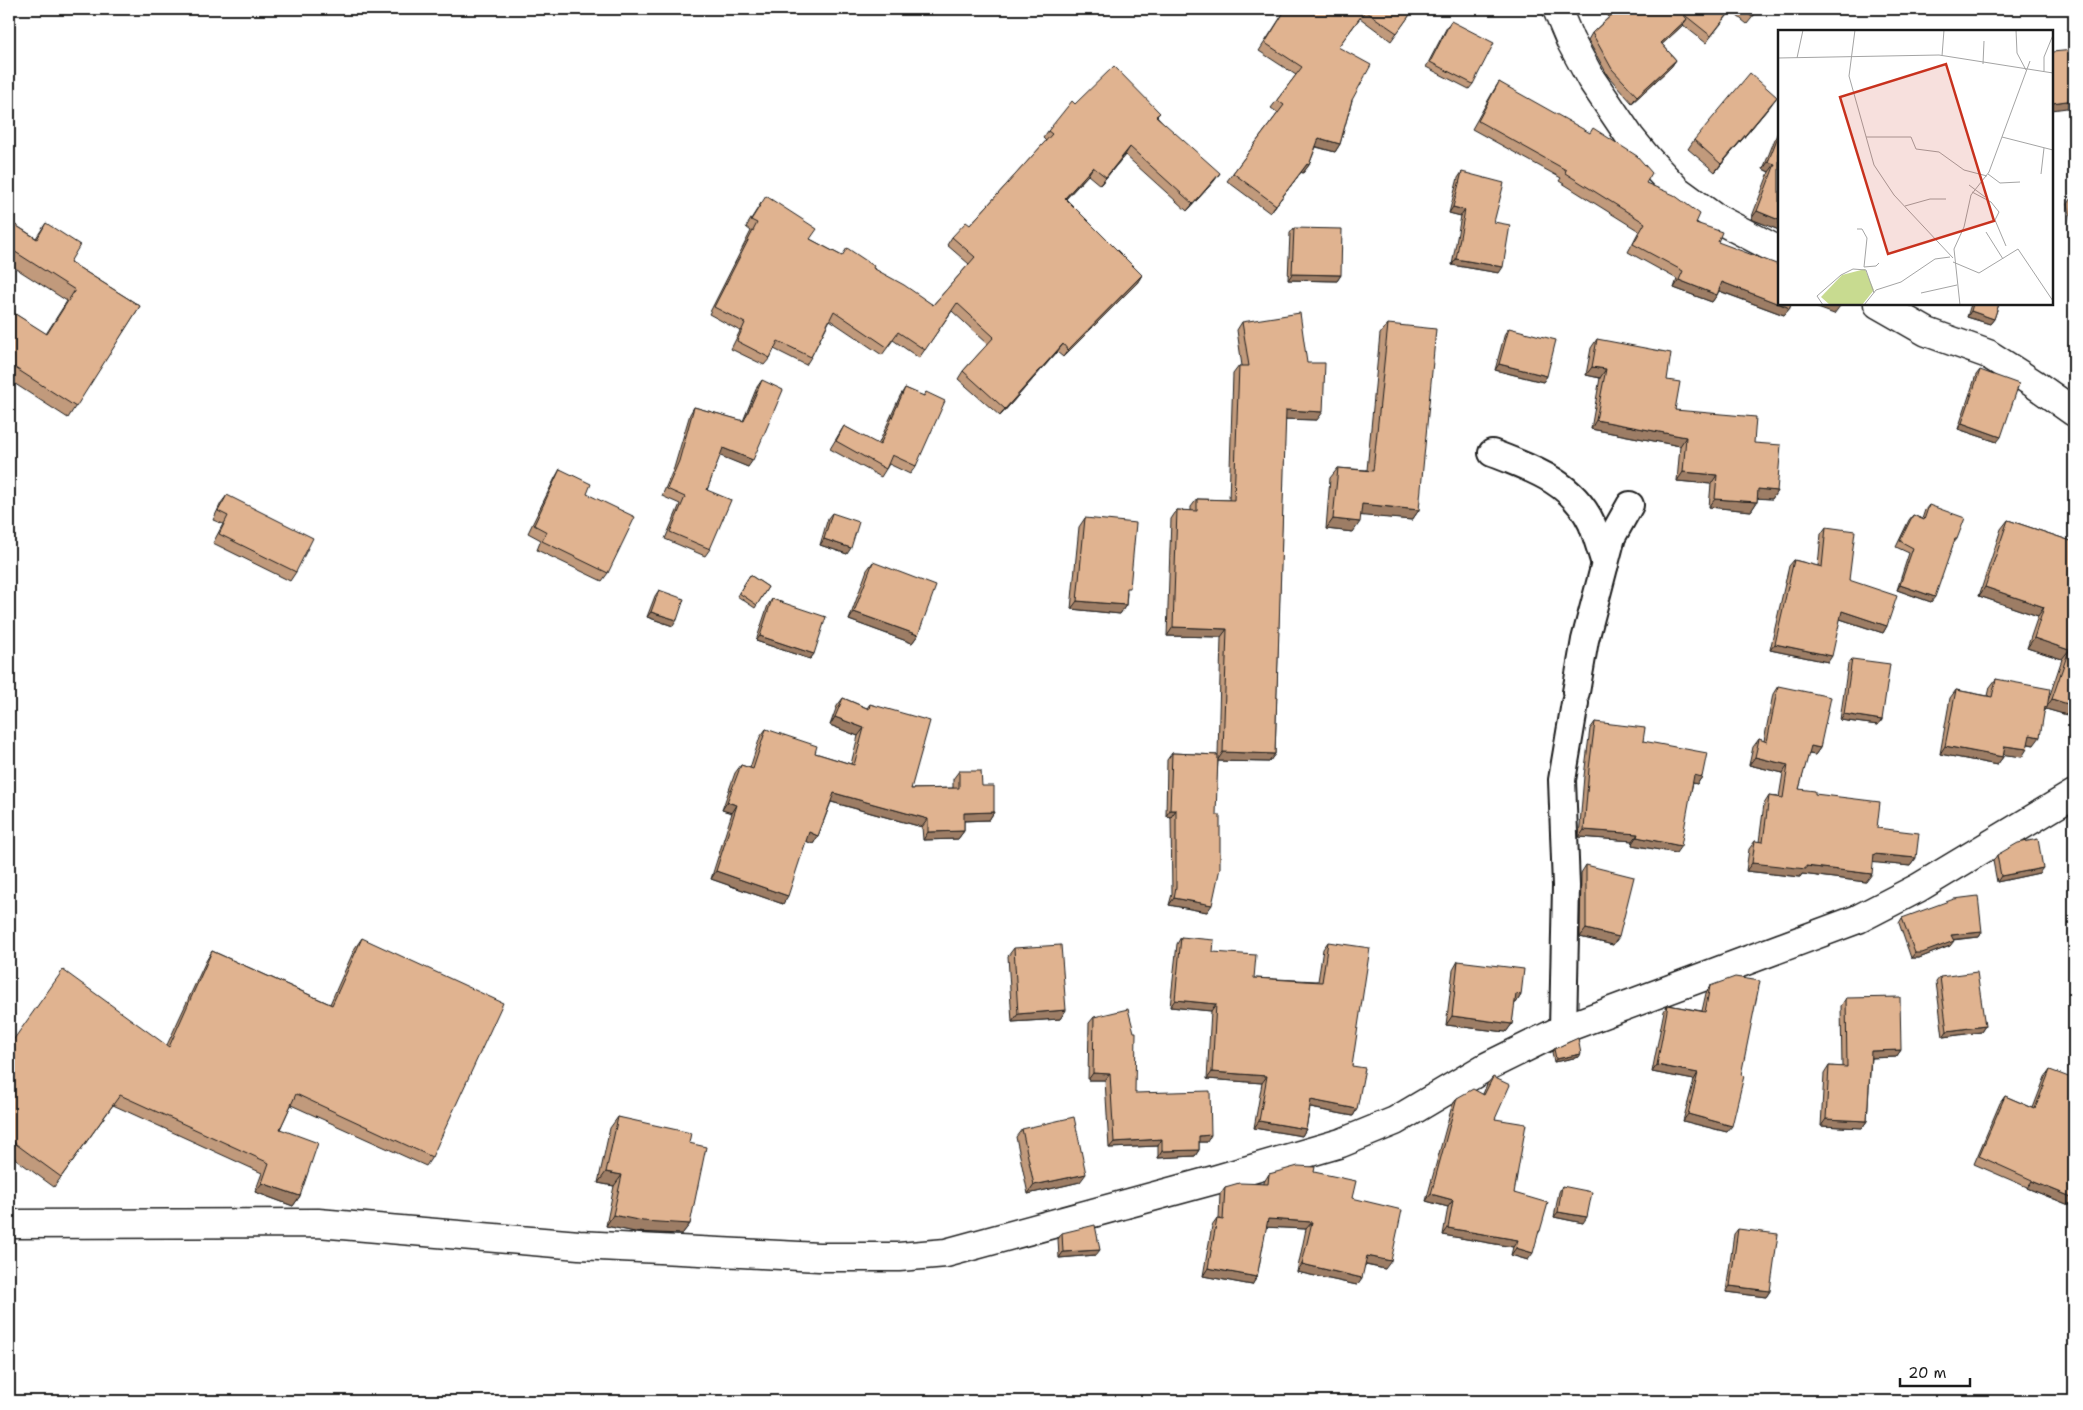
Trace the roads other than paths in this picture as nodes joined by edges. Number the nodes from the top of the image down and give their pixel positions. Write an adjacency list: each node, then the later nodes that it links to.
1 (1557, 9): 2 (street)
2 (1778, 250)
3 (1880, 305): 4 (street)
4 (2074, 412)
5 (1492, 453): 7 (street)
6 (1630, 505): 7 (street)
7 (1605, 564): 9 (street)
8 (2074, 794): 9 (street)
9 (1563, 1029): 10 (street)
10 (9, 1224)

